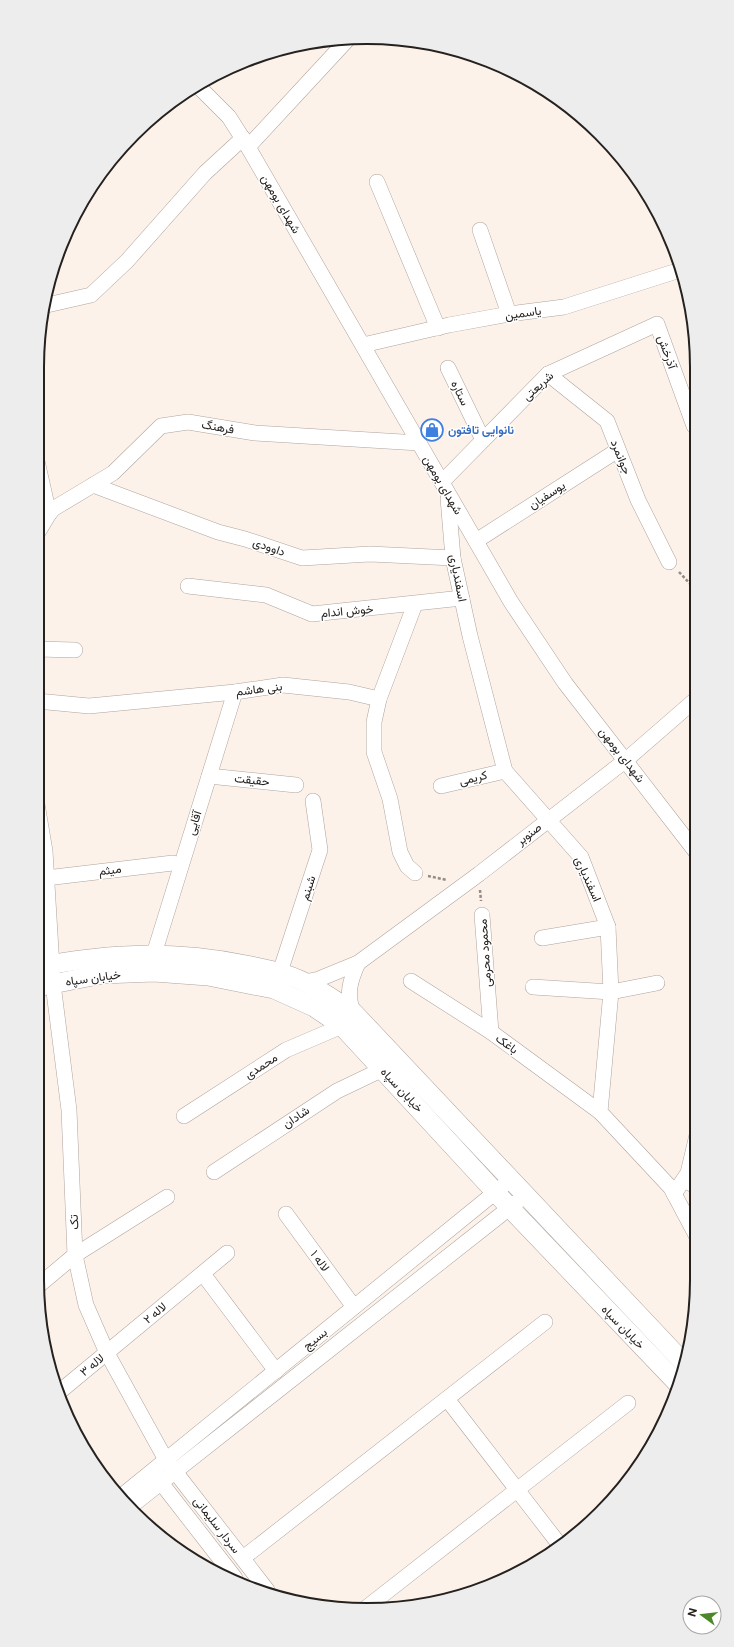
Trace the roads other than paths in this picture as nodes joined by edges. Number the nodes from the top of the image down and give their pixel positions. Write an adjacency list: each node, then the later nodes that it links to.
1 (342, 45): 3 (street)
2 (202, 90): 3 (street, شهدای بومهن)
3 (246, 142): 7 (street); 11 (street, شهدای بومهن)
4 (377, 182): 10 (street)
5 (480, 230): 8 (street)
6 (676, 271): 8 (street, یاسمین)
7 (50, 304)
8 (510, 314): 10 (street, یاسمین)
9 (657, 324): 13 (street, شریعتی); 14 (street, آذرخش)
10 (438, 328): 11 (street, یاسمین)
11 (363, 345): 16 (street, شهدای بومهن)
12 (448, 368): 15 (street, ستاره)
13 (548, 374): 15 (street, شریعتی); 17 (street, جوانمرد)
14 (690, 415)
15 (483, 440): 19 (street, شریعتی)
16 (419, 443): 18 (street, فرهنگ); 19 (street, شهدای بومهن)
17 (618, 450): 23 (street, یوسفیان); 25 (street, جوانمرد)
18 (93, 485): 21 (street, فرهنگ); 24 (street, داوودی)
19 (445, 488): 23 (street, شهدای بومهن); 24 (street, اسفندیاری)
20 (44, 492): 21 (street)
21 (49, 514): 22 (street)
22 (44, 522)
23 (476, 541): 35 (street, شهدای بومهن)
24 (453, 558): 27 (street, اسفندیاری)
25 (669, 562)
26 (188, 586): 28 (street, خوش اندام)
27 (462, 598): 28 (street, خوش اندام); 36 (street, اسفندیاری)
28 (415, 604): 32 (street)
29 (44, 649): 30 (street)
30 (75, 650)
31 (235, 692): 32 (street, بنی هاشم); 33 (street, بنی هاشم); 37 (street, آقایی)
32 (379, 699): 45 (street)
33 (44, 702)
34 (690, 704): 35 (street, صنوبر)
35 (626, 760): 41 (street, صنوبر); 42 (street, شهدای بومهن)
36 (505, 771): 39 (street, کریمی); 41 (street, اسفندیاری)
37 (209, 776): 38 (street, حقیقت); 50 (street, آقایی)
38 (296, 785)
39 (442, 786)
40 (313, 801): 53 (street, شبنم)
41 (548, 819): 48 (street, اسفندیاری); 51 (street, صنوبر)
42 (690, 844)
43 (173, 863): 46 (street, میثم)
44 (44, 867): 46 (street, تک)
45 (416, 873)
46 (46, 878): 52 (street, تک)
47 (482, 915): 61 (street, محمود محرمی)
48 (608, 927): 49 (street); 59 (street, اسفندیاری)
49 (542, 938)
50 (154, 954): 52 (main road, خیابان سپاه); 53 (main road, خیابان سپاه)
51 (358, 963): 55 (street, صنوبر); 60 (street)
52 (45, 966): 57 (street, تک)
53 (280, 972): 55 (main road, خیابان سپاه)
54 (411, 981): 61 (street, باغک)
55 (305, 982): 60 (main road, خیابان سپاه)
56 (657, 983): 59 (street)
57 (45, 986): 60 (main road, خیابان سپاه); 77 (street, تک)
58 (533, 987): 59 (street)
59 (611, 992): 63 (street, اسفندیاری)
60 (348, 1019): 62 (main road, خیابان سپاه); 64 (street, محمدی); 67 (main road, خیابان سپاه)
61 (491, 1032): 63 (street, باغک)
62 (383, 1069): 66 (street, شادان); 69 (main road, خیابان سپاه)
63 (600, 1112): 70 (street)
64 (184, 1116)
65 (690, 1165): 68 (street)
66 (214, 1172)
67 (509, 1179): 69 (street, بسیج); 71 (main road, خیابان سپاه)
68 (690, 1183): 70 (street)
69 (496, 1192): 73 (main road, خیابان سپاه); 80 (street, بسیج)
70 (674, 1194): 75 (street)
71 (525, 1195): 73 (street, بسیج); 83 (main road, خیابان سپاه)
72 (167, 1196): 77 (street)
73 (510, 1208): 85 (main road, خیابان سپاه); 89 (street, بسیج)
74 (286, 1214): 80 (street, لاله ۱)
75 (690, 1224)
76 (227, 1253): 78 (street, لاله ۲)
77 (74, 1255): 79 (street); 82 (street, تک)
78 (203, 1274): 82 (street, لاله ۲); 84 (street)
79 (44, 1281)
80 (354, 1307): 84 (street, بسیج)
81 (545, 1322): 87 (street)
82 (108, 1353): 86 (street, لاله ۳); 89 (street, تک)
83 (680, 1359)
84 (276, 1371): 89 (street, بسیج)
85 (674, 1380)
86 (63, 1389)
87 (447, 1399): 91 (street); 95 (street)
88 (628, 1403): 91 (street)
89 (171, 1466): 90 (street, بسیج); 95 (street, سردار سلیمانی)
90 (157, 1477): 92 (street, بسیج); 93 (street, بسیج); 96 (street, سردار سلیمانی)
91 (517, 1490): 94 (street); 98 (street)
92 (125, 1494)
93 (134, 1503)
94 (557, 1541)
95 (243, 1558): 97 (street, سردار سلیمانی)
96 (227, 1571)
97 (264, 1586)
98 (373, 1603)

